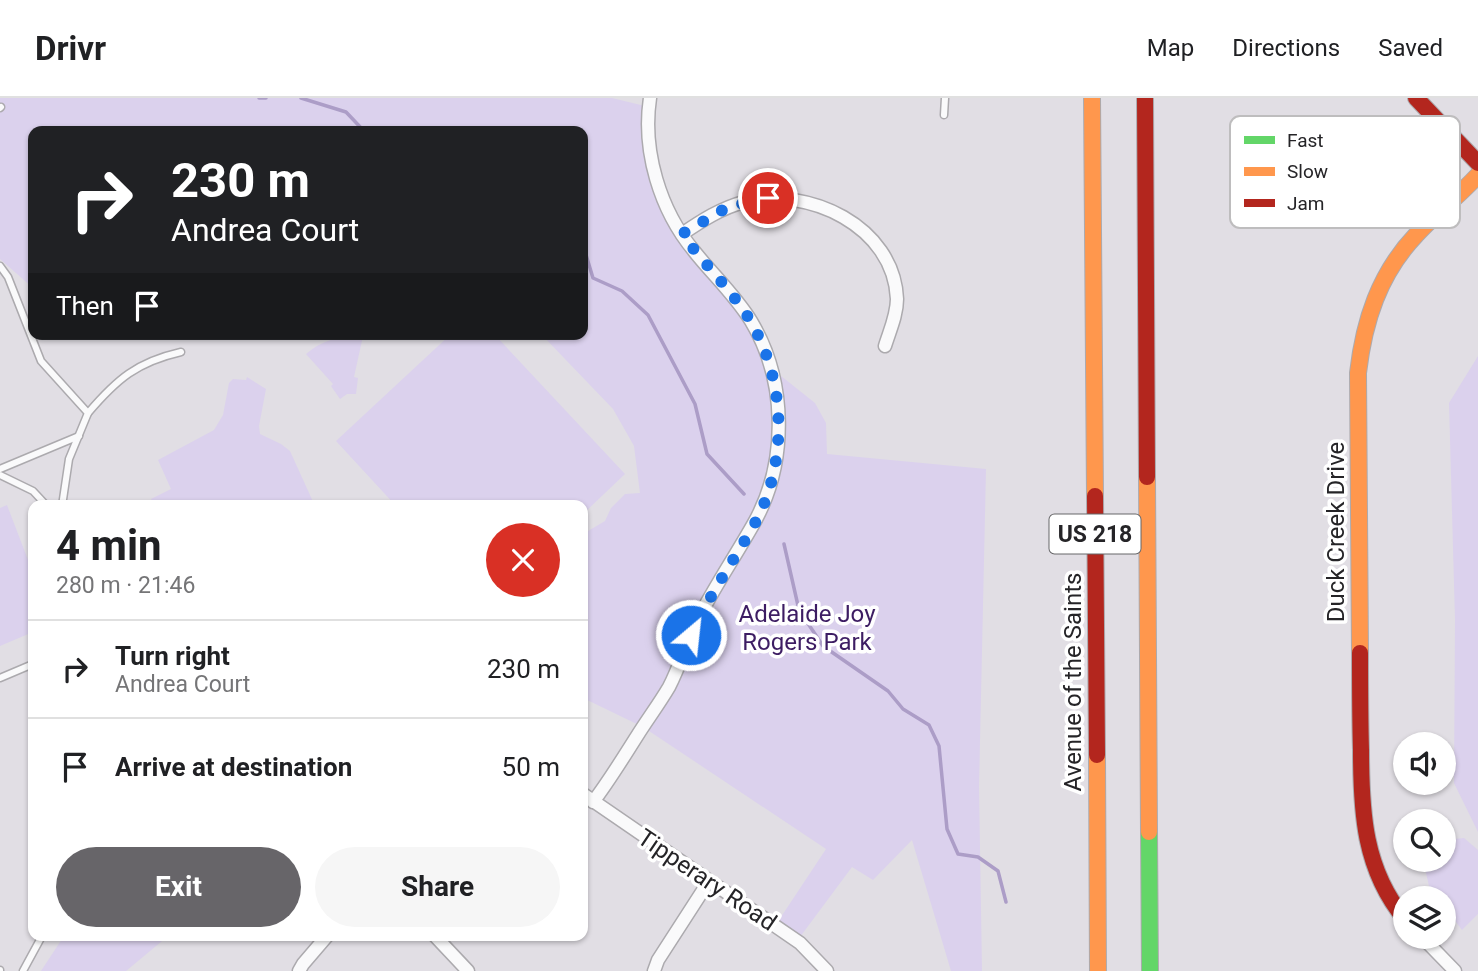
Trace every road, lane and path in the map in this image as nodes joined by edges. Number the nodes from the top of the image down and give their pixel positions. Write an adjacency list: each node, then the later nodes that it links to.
1 (650, 98): 13 (street)
2 (945, 98): 6 (lane)
3 (1092, 98): 39 (main road, Avenue of the Saints / US 218)
4 (1145, 98): 40 (main road, US 218)
5 (1416, 98): 7 (main road)
6 (944, 115)
7 (1433, 116)
8 (1460, 144): 9 (main road)
9 (1478, 163)
10 (1478, 175): 11 (main road, Duck Creek Drive)
11 (1460, 192)
12 (1423, 228): 29 (main road, Duck Creek Drive)
13 (682, 234): 17 (street); 27 (street)
14 (0, 266): 15 (lane)
15 (28, 328)
16 (33, 340): 19 (lane)
17 (885, 346)
18 (181, 352): 19 (lane)
19 (88, 413): 20 (lane)
20 (79, 436): 21 (lane); 24 (lane)
21 (0, 469)
22 (0, 475): 23 (lane)
23 (41, 500)
24 (63, 500)
25 (28, 666): 26 (lane)
26 (0, 678)
27 (588, 798): 28 (street, Tipperary Road)
28 (709, 881): 37 (street); 38 (street, Tipperary Road)
29 (1393, 903)
30 (39, 941): 34 (lane)
31 (323, 941): 35 (street)
32 (440, 941): 36 (street)
33 (1434, 949): 41 (street)
34 (23, 971)
35 (299, 971)
36 (468, 971)
37 (654, 971)
38 (827, 971)
39 (1098, 971)
40 (1150, 971)
41 (1455, 971)

